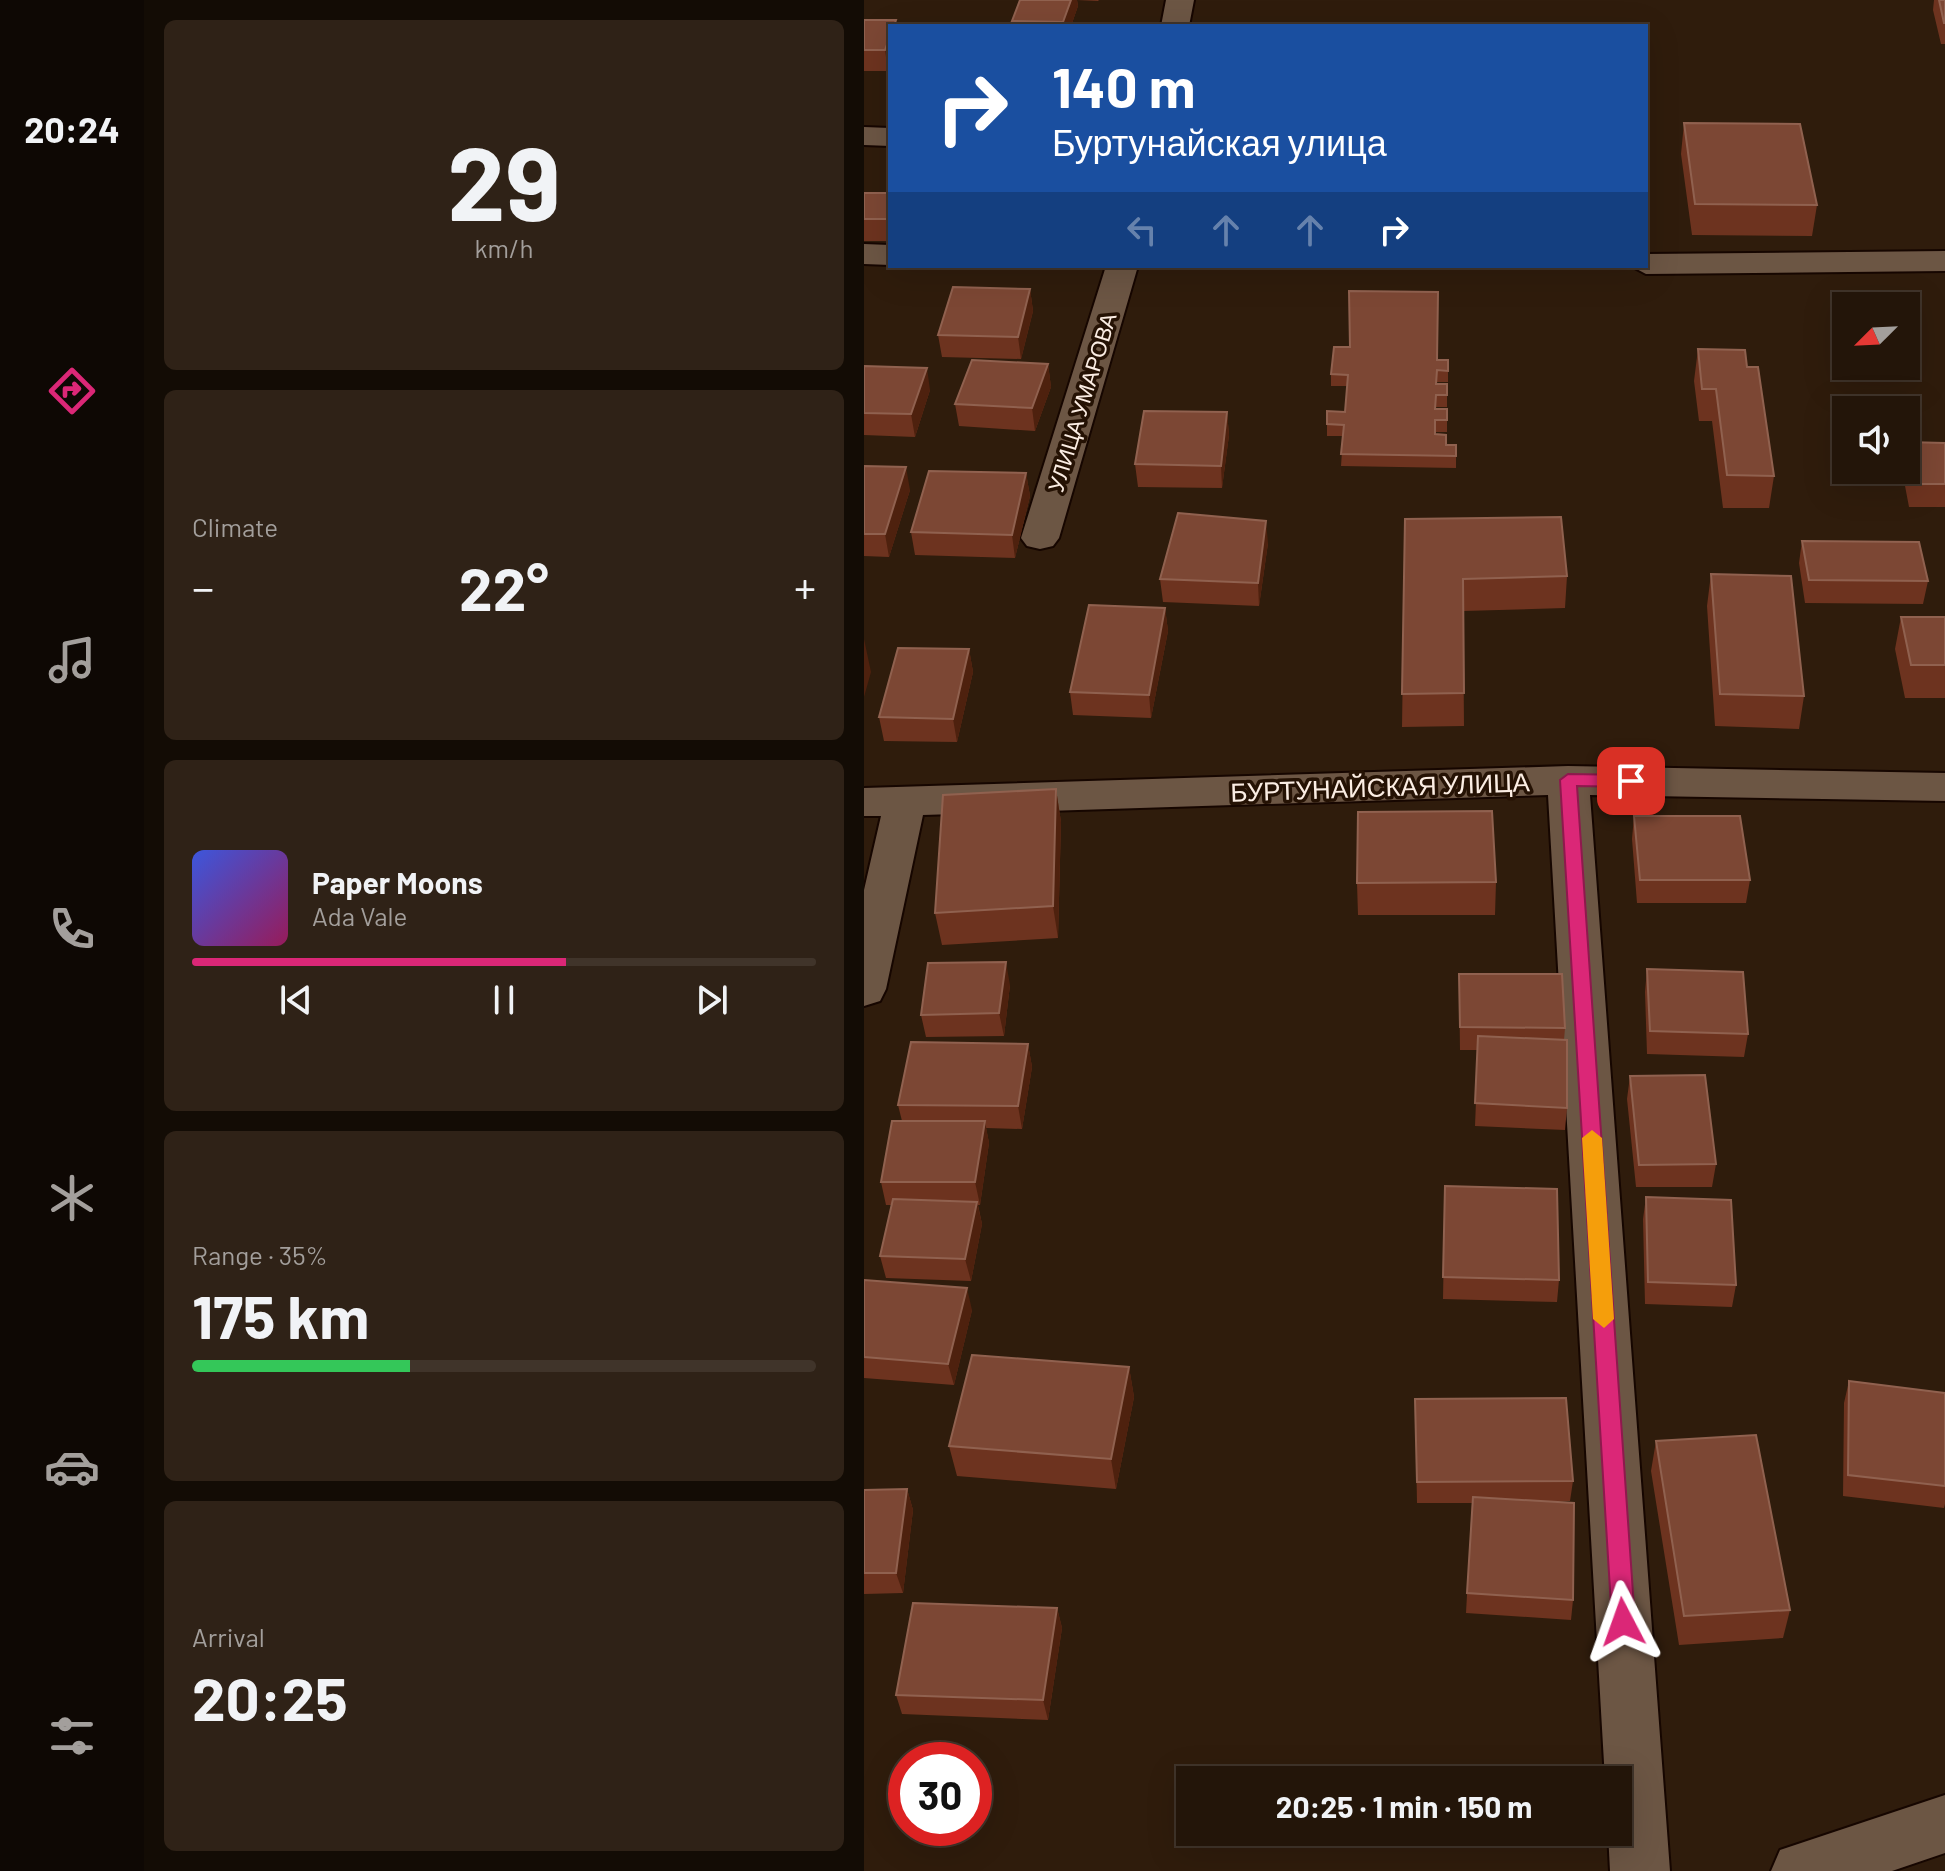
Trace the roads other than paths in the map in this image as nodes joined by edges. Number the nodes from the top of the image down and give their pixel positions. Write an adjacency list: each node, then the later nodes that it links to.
1 (1180, 0): 2 (street)
2 (1175, 24)
3 (864, 136): 4 (street)
4 (888, 137)
5 (864, 254): 6 (street)
6 (888, 255)
7 (1945, 261): 8 (street)
8 (1648, 264)
9 (1121, 268): 10 (street, УЛИЦА УМАРОВА)
10 (1040, 538)
11 (1568, 780): 12 (street, БУРТУНАЙСКАЯ УЛИЦА); 13 (street, БУРТУНАЙСКАЯ УЛИЦА); 17 (street)
12 (1945, 787)
13 (884, 802): 14 (street)
14 (864, 989)
15 (1945, 1824): 16 (street)
16 (1811, 1867)
17 (1640, 1871)

